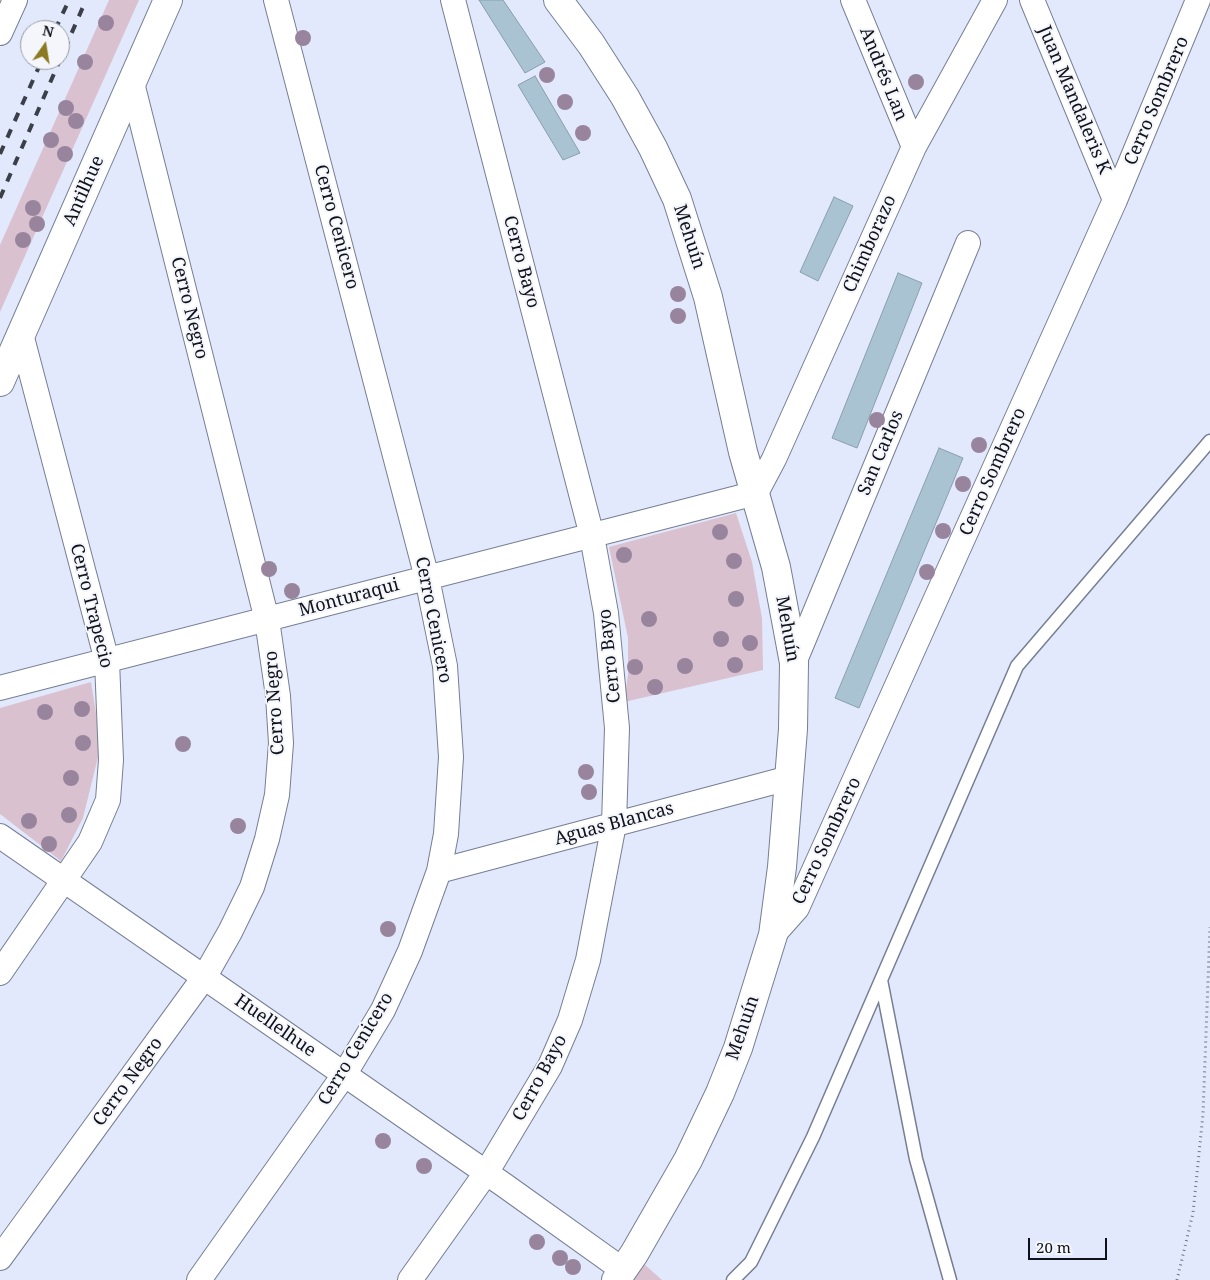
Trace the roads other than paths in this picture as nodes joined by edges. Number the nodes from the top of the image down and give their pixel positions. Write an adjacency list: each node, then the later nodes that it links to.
1 (15, 0): 10 (street)
2 (168, 0): 11 (street, Antilhue)
3 (276, 0): 20 (street, Cerro Cenicero)
4 (453, 0): 19 (street, Cerro Bayo)
5 (558, 0): 18 (street, Mehuín)
6 (853, 0): 12 (street, Andrés Lan)
7 (995, 0): 12 (street, Chimborazo)
8 (1032, 0): 13 (street, Juan Mandaleris K)
9 (1198, 0): 13 (street, Cerro Sombrero)
10 (0, 33)
11 (132, 82): 15 (street, Antilhue); 21 (street, Cerro Negro)
12 (914, 147): 18 (street, Chimborazo)
13 (1115, 200): 30 (street, Cerro Sombrero)
14 (968, 243): 23 (street, San Carlos)
15 (21, 334): 16 (street, Antilhue); 22 (street, Cerro Trapecio)
16 (0, 382)
17 (1210, 441): 33 (lane)
18 (756, 493): 19 (street, Monturaqui); 23 (street, Mehuín)
19 (592, 536): 20 (street, Monturaqui); 26 (street, Cerro Bayo)
20 (427, 578): 21 (street, Monturaqui); 28 (street, Cerro Cenicero)
21 (267, 620): 22 (street, Monturaqui); 32 (street, Cerro Negro)
22 (107, 660): 24 (street, Monturaqui); 29 (street, Cerro Trapecio)
23 (794, 663): 25 (street, Mehuín)
24 (0, 688)
25 (789, 778): 26 (street, Aguas Blancas); 30 (street, Mehuín)
26 (614, 824): 28 (street, Aguas Blancas); 35 (street, Cerro Bayo)
27 (0, 836): 29 (street, Huellelhue)
28 (438, 872): 34 (street, Cerro Cenicero)
29 (63, 880): 31 (street, Cerro Trapecio); 32 (street, Huellelhue)
30 (773, 935): 37 (street, Mehuín)
31 (0, 973)
32 (204, 976): 34 (street, Huellelhue); 36 (street, Cerro Negro)
33 (881, 980): 40 (lane); 41 (lane)
34 (344, 1074): 35 (street, Huellelhue); 38 (street, Cerro Cenicero)
35 (486, 1173): 37 (street, Huellelhue); 39 (street, Cerro Bayo)
36 (0, 1258)
37 (620, 1275)
38 (199, 1280)
39 (410, 1280)
40 (734, 1280)
41 (950, 1280)

